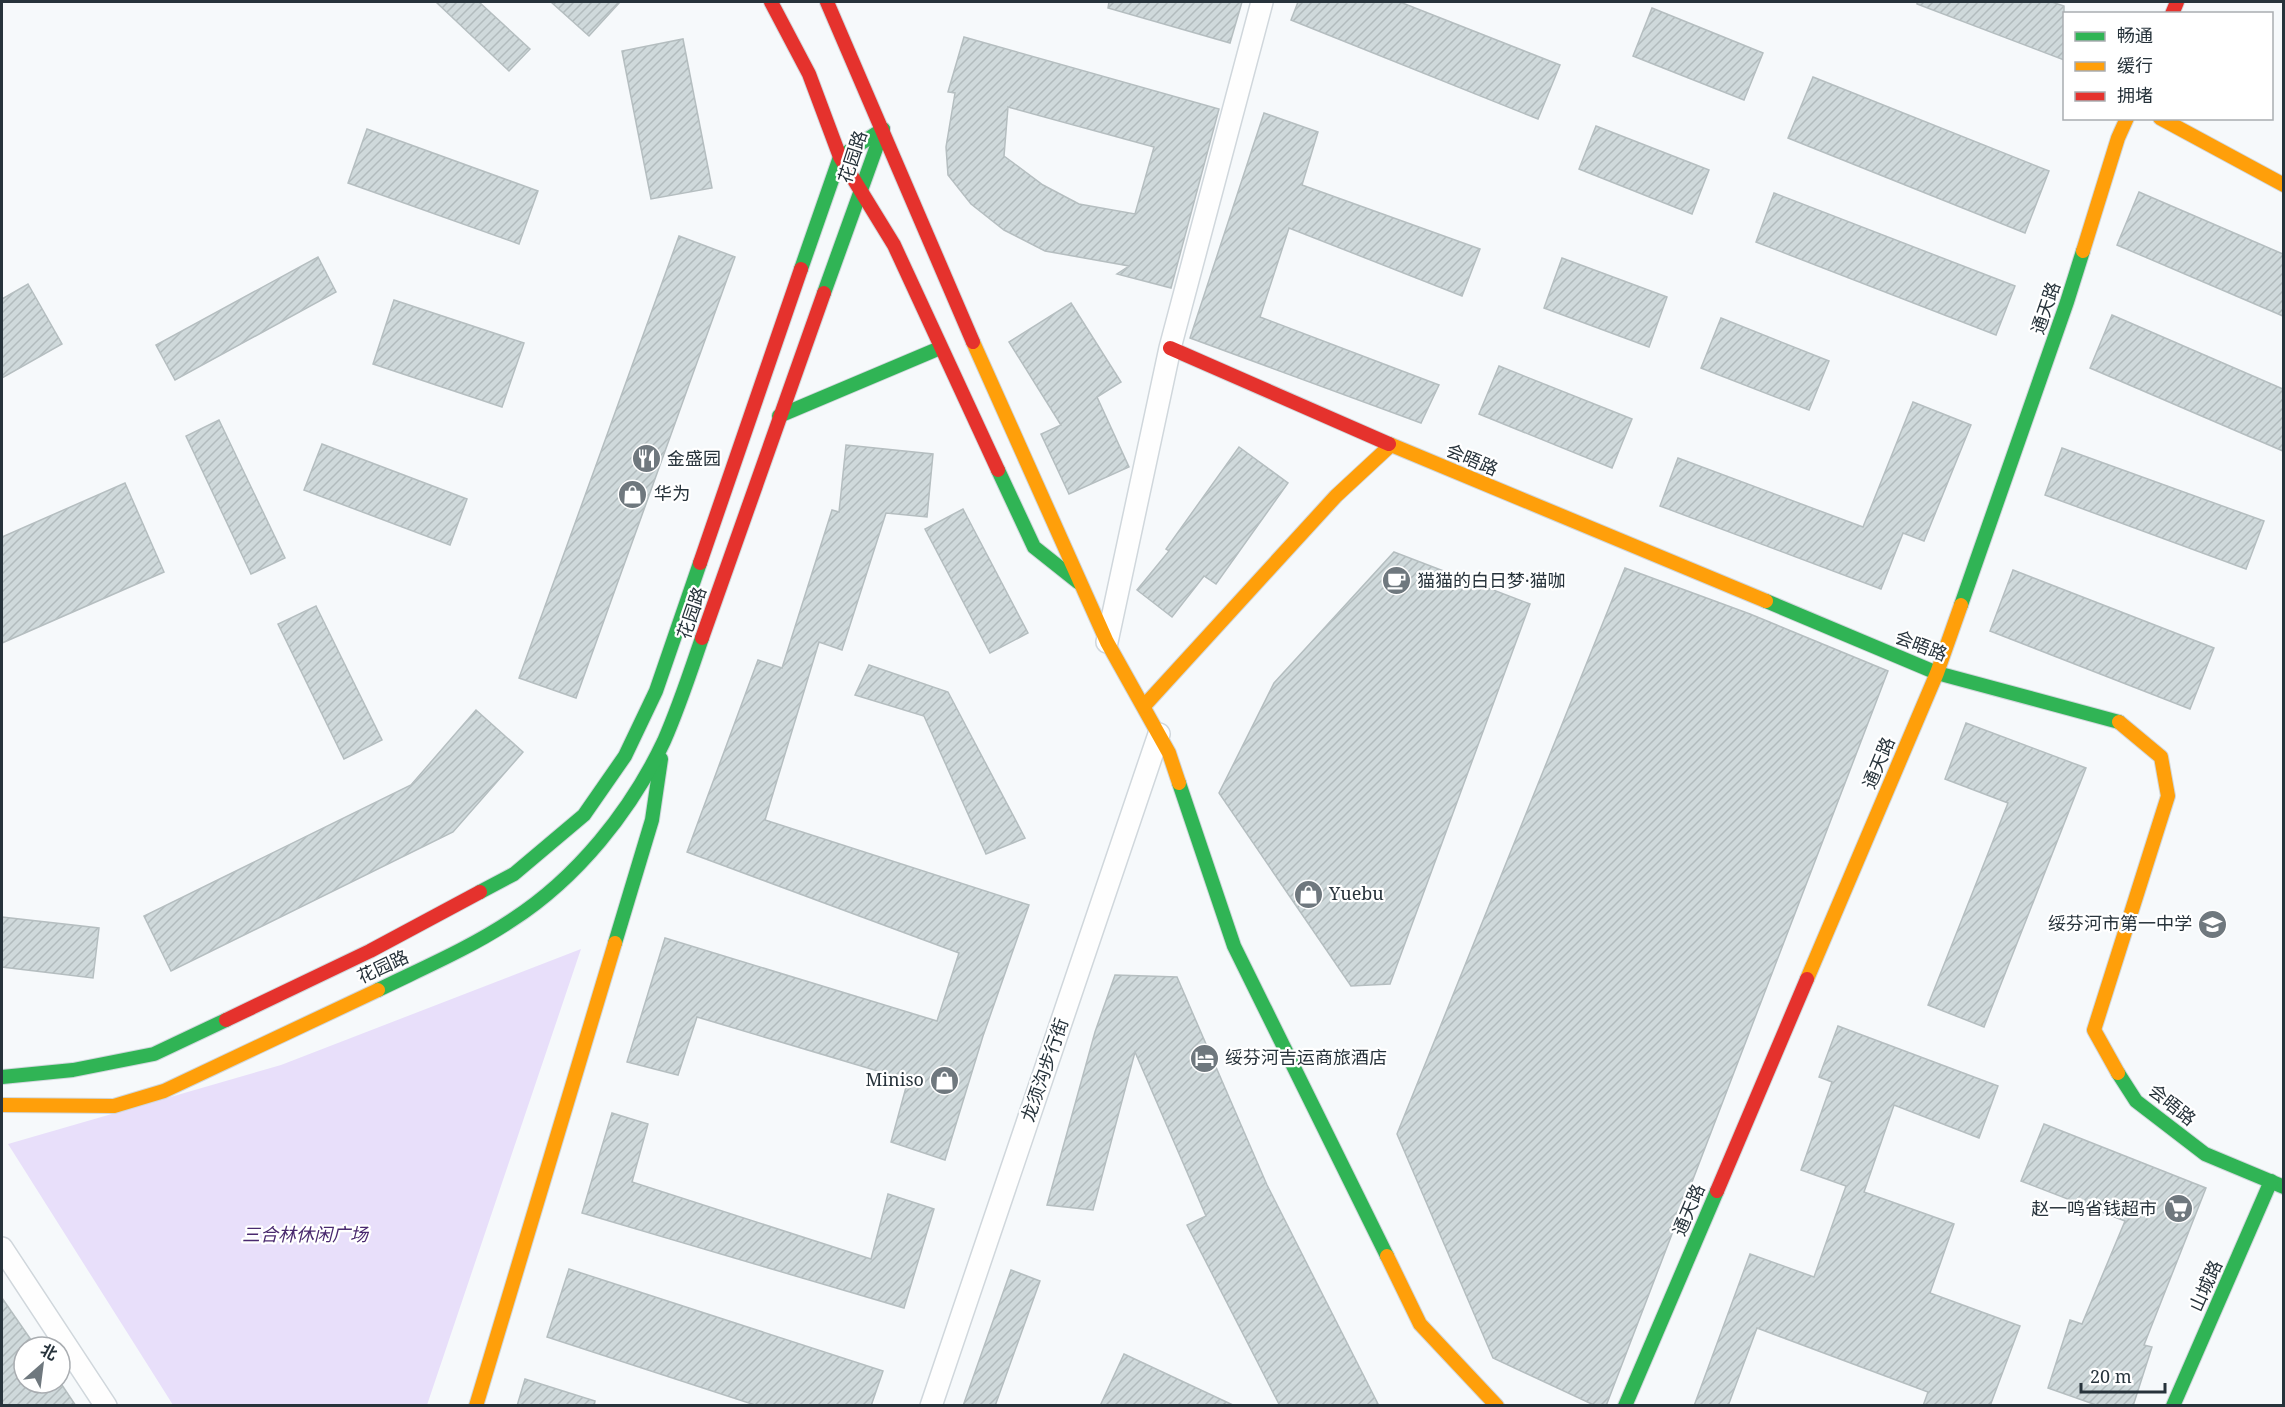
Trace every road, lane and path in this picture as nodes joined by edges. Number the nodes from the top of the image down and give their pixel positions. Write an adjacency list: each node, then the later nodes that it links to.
1 (771, 2): 7 (main road)
2 (828, 2): 6 (main road)
3 (1262, 2): 11 (street)
4 (2126, 120): 16 (main road, 通天路)
5 (2164, 120): 8 (main road)
6 (882, 129): 7 (main road, 花园路); 9 (main road, 花园路); 14 (main road)
7 (840, 157): 9 (main road); 20 (main road, 花园路)
8 (2283, 185)
9 (861, 192): 10 (main road); 12 (main road, 花园路)
10 (940, 348): 12 (main road); 14 (main road)
11 (1170, 348): 13 (main road, 会晤路); 15 (street)
12 (779, 416): 19 (main road, 花园路)
13 (1391, 446): 16 (main road, 会晤路); 17 (main road)
14 (1082, 586): 15 (main road)
15 (1107, 642): 17 (main road)
16 (1937, 673): 22 (main road, 会晤路); 30 (main road, 通天路)
17 (1144, 706): 18 (main road)
18 (1159, 734): 24 (main road); 28 (street, 龙须沟步行街)
19 (663, 742): 21 (main road, 花园路); 27 (main road)
20 (2, 1077)
21 (2, 1105)
22 (2277, 1184): 31 (main road, 山城路)
23 (2, 1248): 26 (street)
24 (1420, 1324): 25 (main road); 29 (main road)
25 (1459, 1384)
26 (106, 1406)
27 (476, 1406)
28 (931, 1406)
29 (1497, 1406)
30 (1625, 1406)
31 (2173, 1406)

